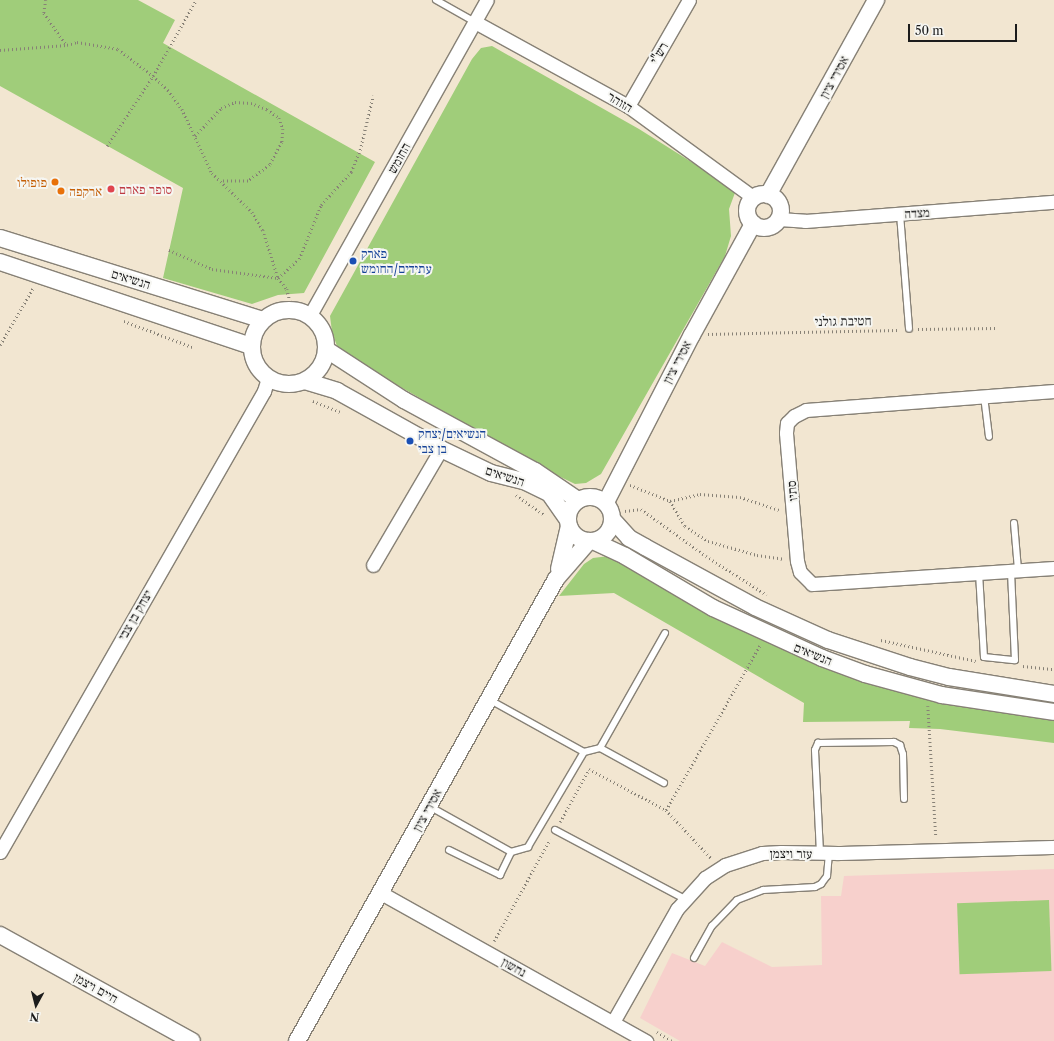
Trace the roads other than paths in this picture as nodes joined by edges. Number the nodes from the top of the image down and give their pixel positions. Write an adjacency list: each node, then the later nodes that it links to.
1 (436, 0): 5 (lane)
2 (487, 0): 5 (street, החומש)
3 (689, 0): 6 (street, רש"י)
4 (876, 0): 7 (street, אסירי ציון)
5 (475, 22): 6 (street, הזוהר); 14 (street, החומש)
6 (628, 106): 7 (street, הזוהר)
7 (761, 196): 10 (street); 11 (street)
8 (1054, 202): 9 (street, מצדה)
9 (900, 214): 10 (street, מצדה); 16 (lane)
10 (779, 219): 11 (street)
11 (753, 224): 26 (street, אסירי ציון)
12 (0, 238): 15 (street, הנשיאים)
13 (0, 262): 17 (street, הנשיאים)
14 (310, 315): 15 (street); 18 (street)
15 (263, 320): 17 (street)
16 (909, 330)
17 (251, 346): 19 (street)
18 (327, 350): 20 (street); 25 (street, הנשיאים)
19 (268, 378): 20 (street); 47 (street, יצחק בן צבי)
20 (305, 381): 24 (street, הנשיאים)
21 (1054, 391): 22 (street, סתיו)
22 (984, 396): 23 (lane); 33 (street, סתיו)
23 (989, 437)
24 (441, 449): 27 (street, הנשיאים); 30 (street)
25 (578, 500): 26 (street); 27 (street)
26 (610, 512): 29 (street); 36 (street, הנשיאים)
27 (568, 522): 29 (street); 34 (street, אסירי ציון)
28 (1014, 523): 32 (lane)
29 (591, 541): 34 (street, אסירי ציון); 38 (street, הנשיאים)
30 (373, 565)
31 (1054, 568): 32 (street, סתיו)
32 (1014, 570): 33 (street, סתיו); 33 (lane)
33 (979, 573)
34 (556, 579): 37 (street, אסירי ציון)
35 (665, 633): 39 (lane)
36 (1054, 694)
37 (487, 699): 40 (lane); 43 (street, אסירי ציון)
38 (1054, 712)
39 (600, 748): 40 (lane); 41 (lane)
40 (584, 752): 48 (lane)
41 (664, 783)
42 (904, 799): 49 (lane)
43 (428, 806): 48 (lane); 50 (street, אסירי ציון)
44 (555, 830): 51 (lane)
45 (1054, 848): 49 (street, עזר ויצמן)
46 (449, 850): 48 (lane)
47 (0, 852)
48 (511, 852)
49 (825, 854): 51 (street, עזר ויצמן); 53 (lane)
50 (381, 893): 54 (street, נחשון); 56 (street, אסירי ציון)
51 (685, 899): 54 (street, עזר ויצמן)
52 (0, 935): 55 (street, חיים ויצמן)
53 (694, 958)
54 (613, 1022): 57 (street, נחשון)
55 (192, 1041)
56 (297, 1041)
57 (646, 1041)

